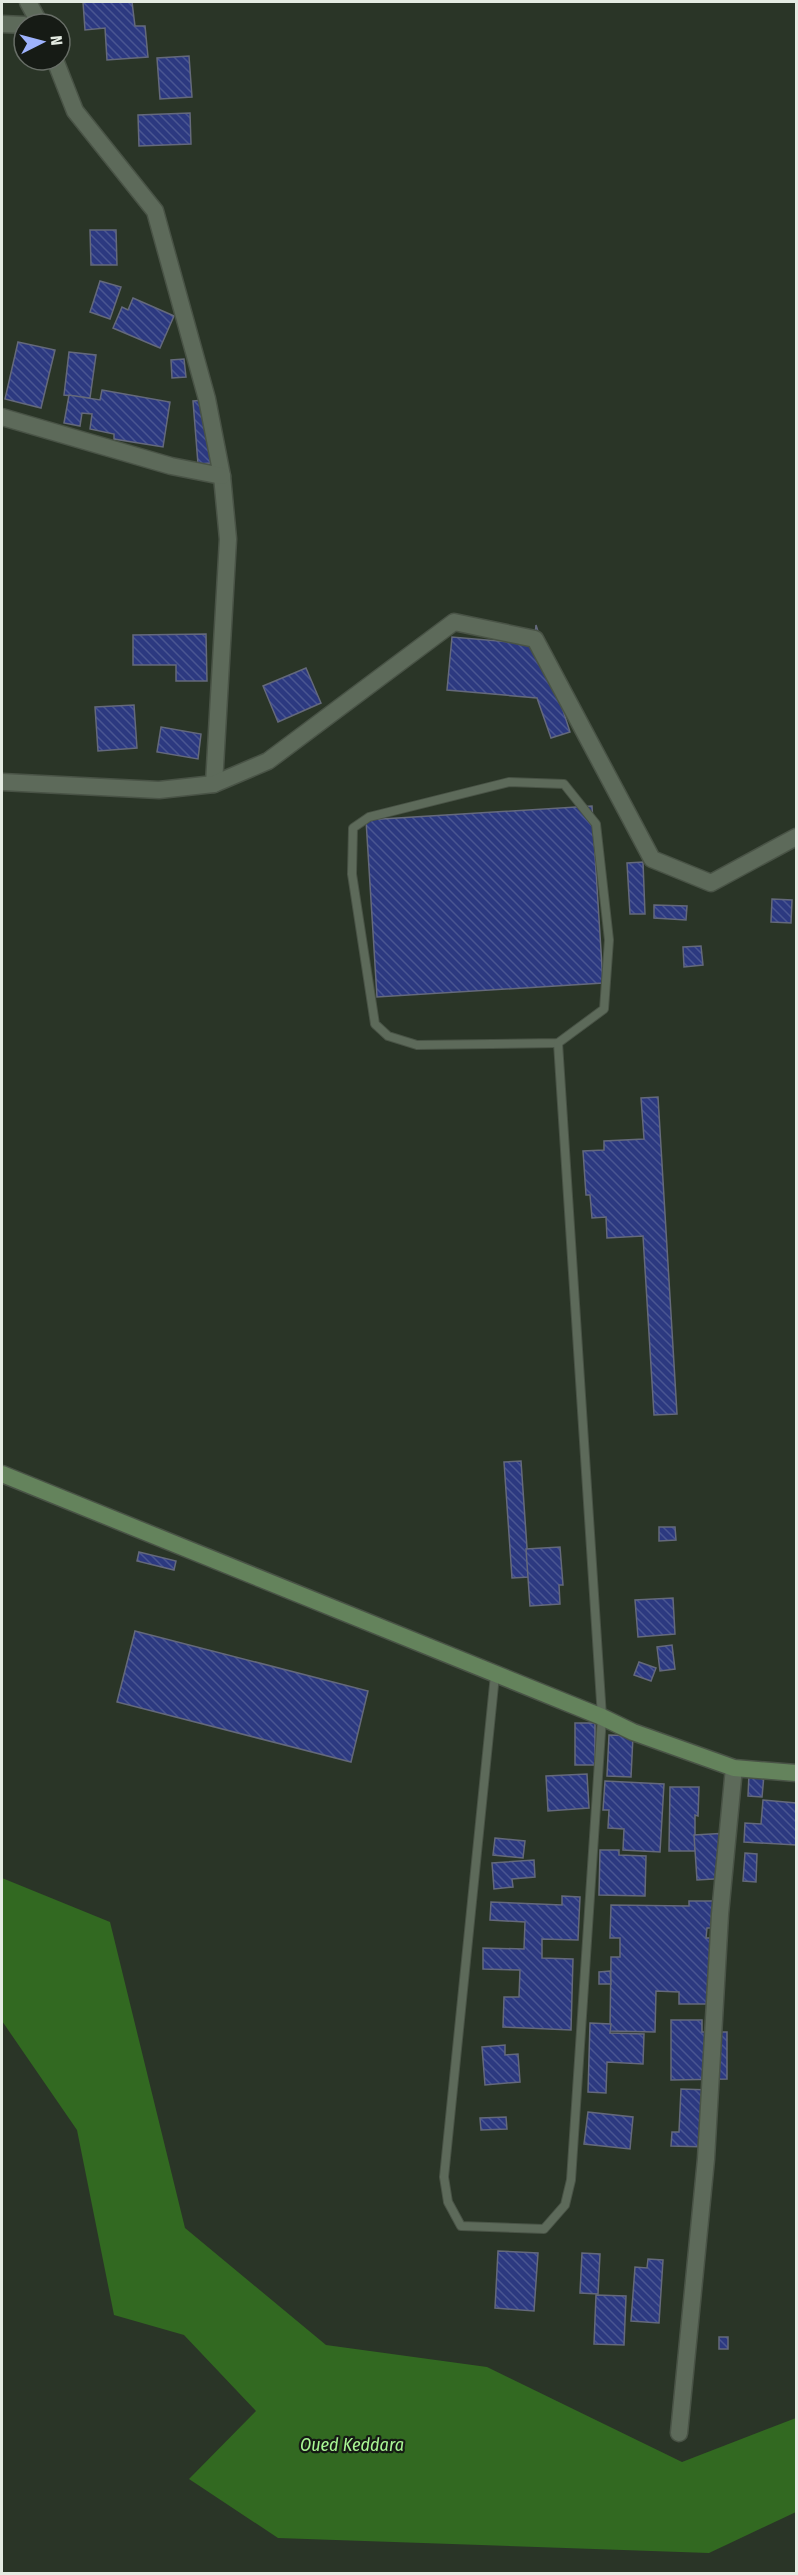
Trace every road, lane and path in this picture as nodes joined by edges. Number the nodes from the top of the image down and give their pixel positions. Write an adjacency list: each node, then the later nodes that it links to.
1 (60, 72): 3 (street)
2 (2, 417): 3 (street)
3 (222, 476): 5 (street)
4 (2, 782): 5 (street)
5 (214, 784): 6 (street)
6 (796, 837)
7 (558, 1043): 7 (lane); 10 (lane)
8 (2, 1474): 9 (main road)
9 (495, 1675): 10 (main road); 10 (lane)
10 (602, 1717): 11 (main road)
11 (734, 1768): 12 (main road); 13 (street)
12 (796, 1773)
13 (679, 2433)

